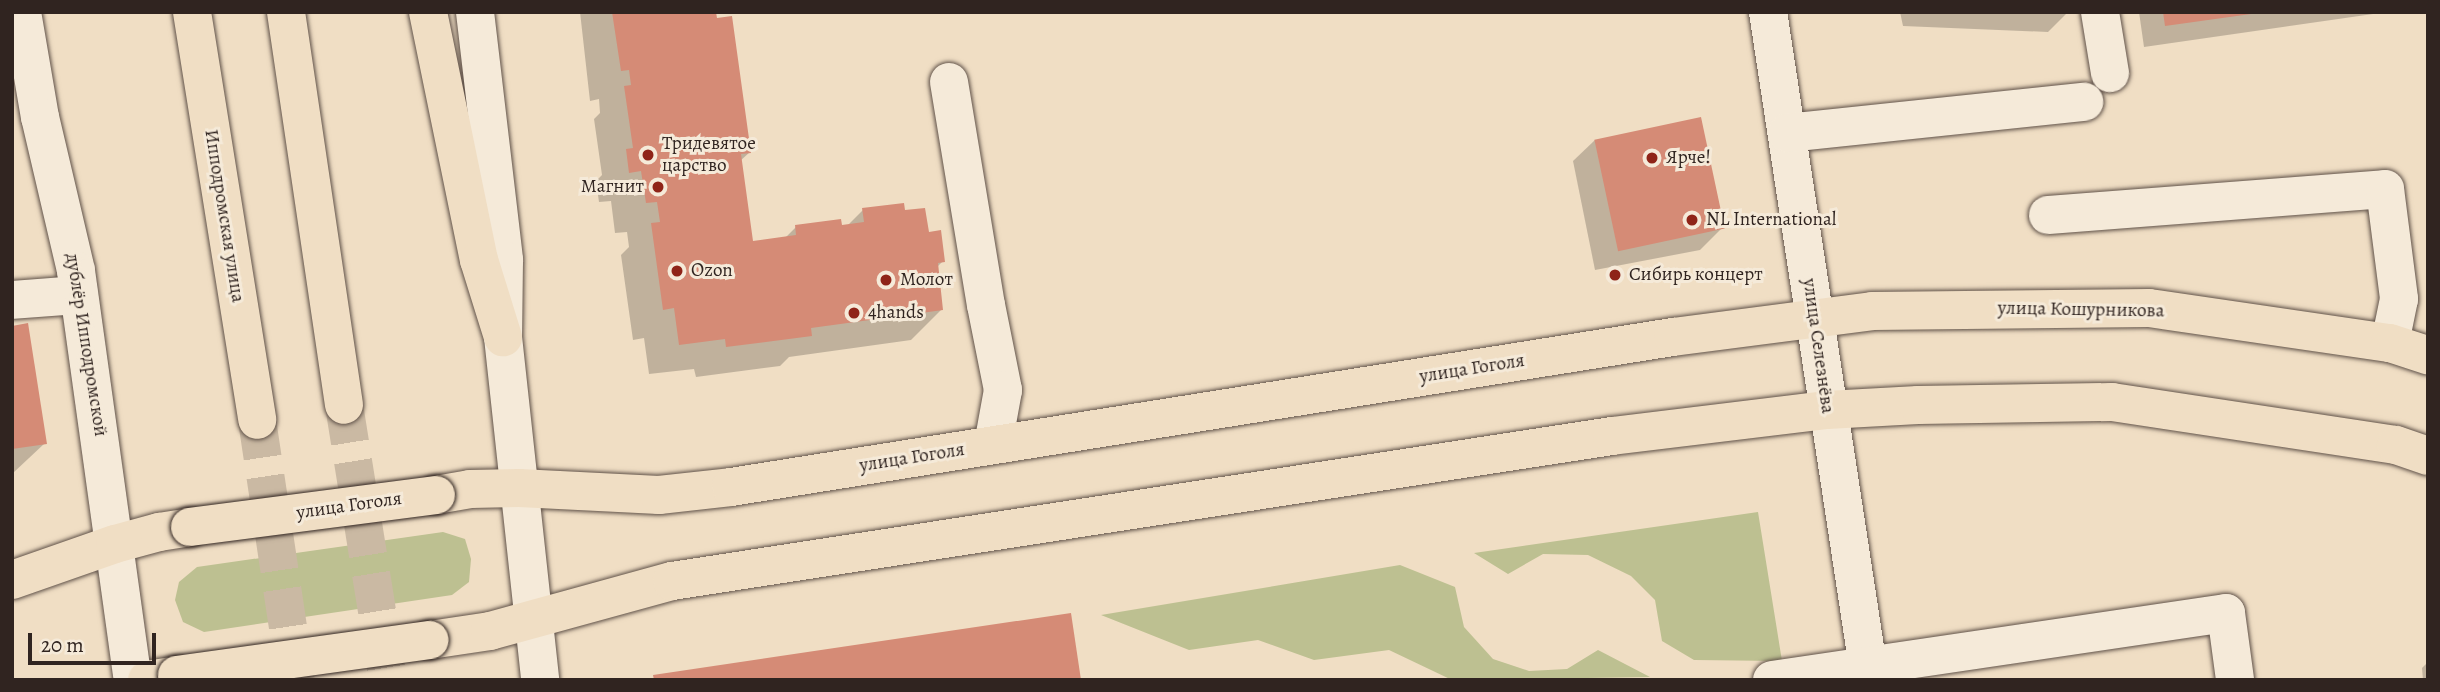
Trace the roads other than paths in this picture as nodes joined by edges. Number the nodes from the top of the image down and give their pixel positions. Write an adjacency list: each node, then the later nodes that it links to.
1 (22, 12): 13 (street, дублёр Ипподромской)
2 (192, 12): 21 (main road, Ипподромская улица)
3 (286, 12): 19 (main road)
4 (428, 12): 16 (main road)
5 (475, 12): 16 (street)
6 (1768, 12): 11 (street, улица Селезнёва)
7 (2100, 12): 8 (street)
8 (2110, 73)
9 (949, 82): 22 (street)
10 (2084, 102): 11 (street)
11 (1787, 133): 15 (street, улица Селезнёва)
12 (2048, 215): 17 (street)
13 (79, 295): 14 (street); 25 (street, дублёр Ипподромской)
14 (12, 300)
15 (1815, 319): 17 (main road, улица Кошурникова); 20 (street, улица Селезнёва); 22 (main road, улица Гоголя)
16 (503, 337): 24 (street)
17 (2389, 343): 18 (main road, улица Кошурникова)
18 (2428, 355)
19 (344, 405)
20 (1827, 410): 23 (main road); 27 (main road); 28 (street, улица Селезнёва)
21 (257, 420)
22 (992, 445): 24 (main road, улица Гоголя)
23 (2428, 456)
24 (519, 488): 25 (main road, улица Гоголя, bridge); 27 (street)
25 (116, 544): 26 (main road, улица Гоголя); 30 (street, дублёр Ипподромской)
26 (12, 580)
27 (532, 617): 29 (main road, bridge); 31 (street)
28 (1869, 673): 32 (street); 33 (street)
29 (162, 678)
30 (133, 680)
31 (540, 680)
32 (1772, 680)
33 (2235, 680)

